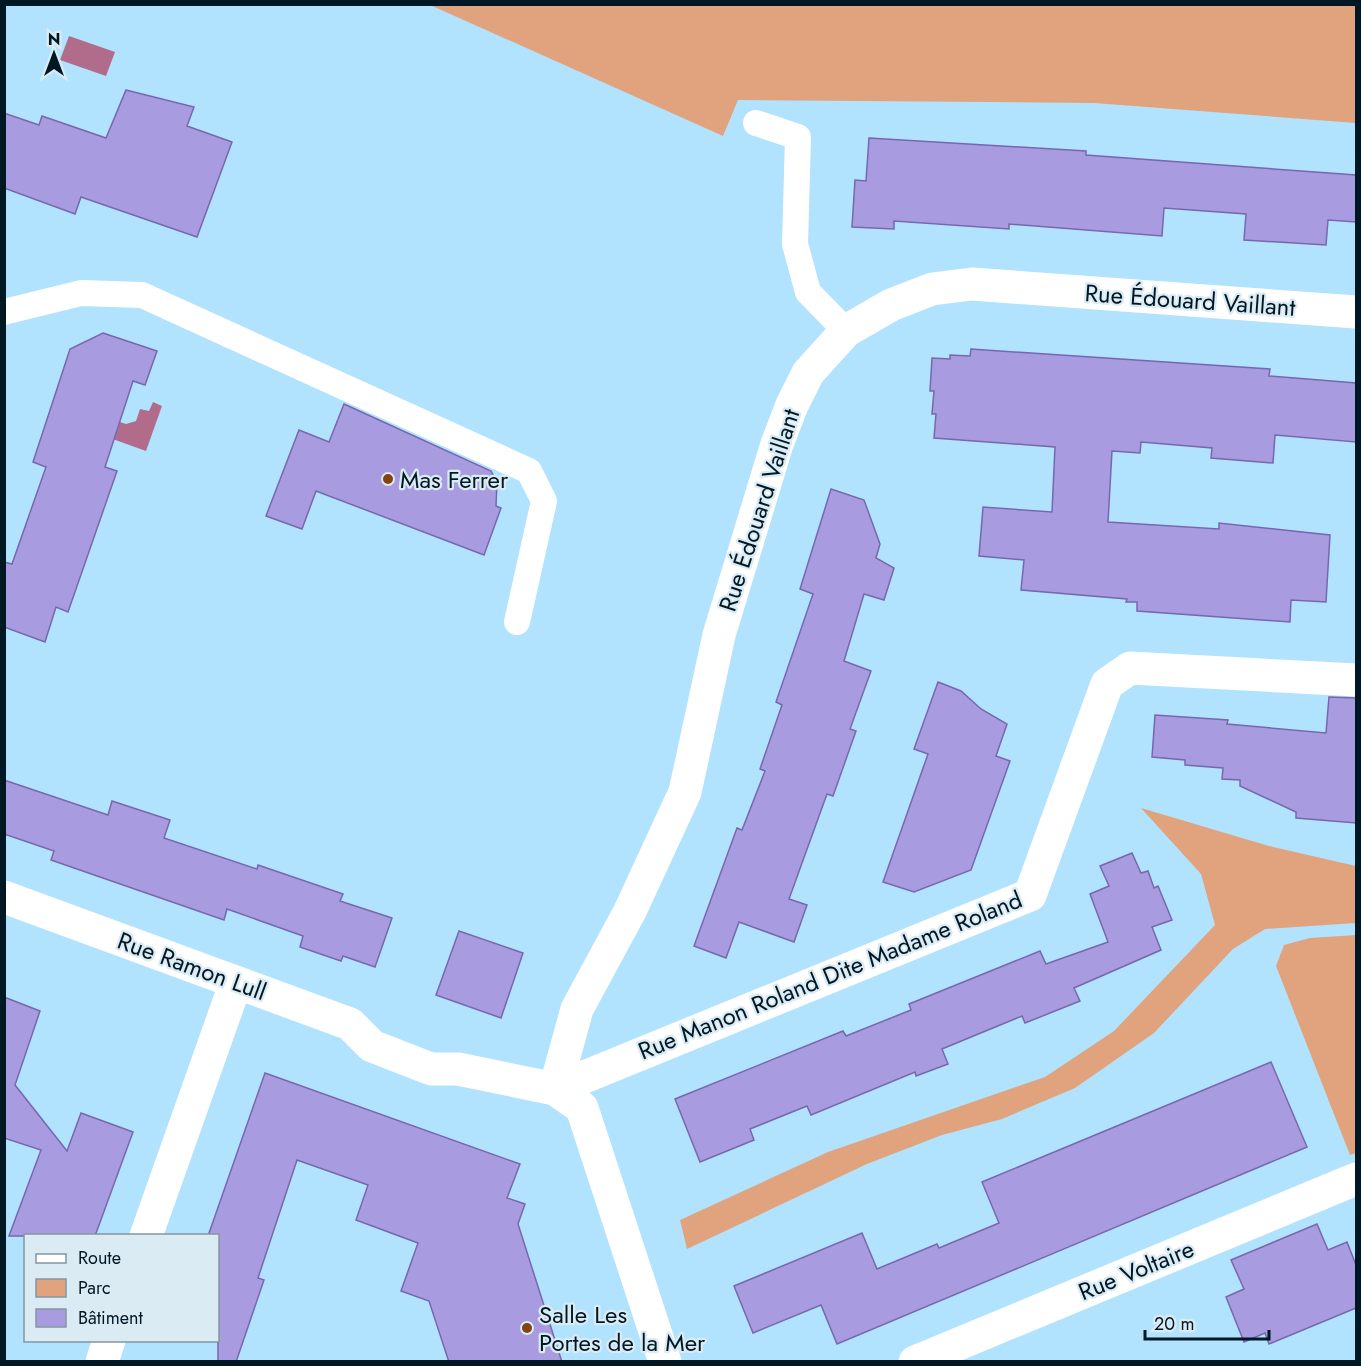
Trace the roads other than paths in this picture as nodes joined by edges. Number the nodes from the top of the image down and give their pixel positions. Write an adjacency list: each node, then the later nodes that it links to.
1 (756, 123): 4 (lane)
2 (4, 312): 5 (lane)
3 (1356, 312): 4 (street, Rue Édouard Vaillant)
4 (846, 331): 9 (street, Rue Édouard Vaillant)
5 (517, 622)
6 (1356, 680): 9 (street, Rue Manon Roland Dite Madame Roland)
7 (4, 897): 8 (street, Rue Ramon Lull)
8 (236, 982): 9 (street, Rue Ramon Lull); 11 (street)
9 (555, 1089): 14 (street)
10 (1356, 1179): 15 (street, Rue Voltaire)
11 (147, 1234)
12 (110, 1342): 13 (street)
13 (102, 1362)
14 (665, 1362)
15 (915, 1362)

